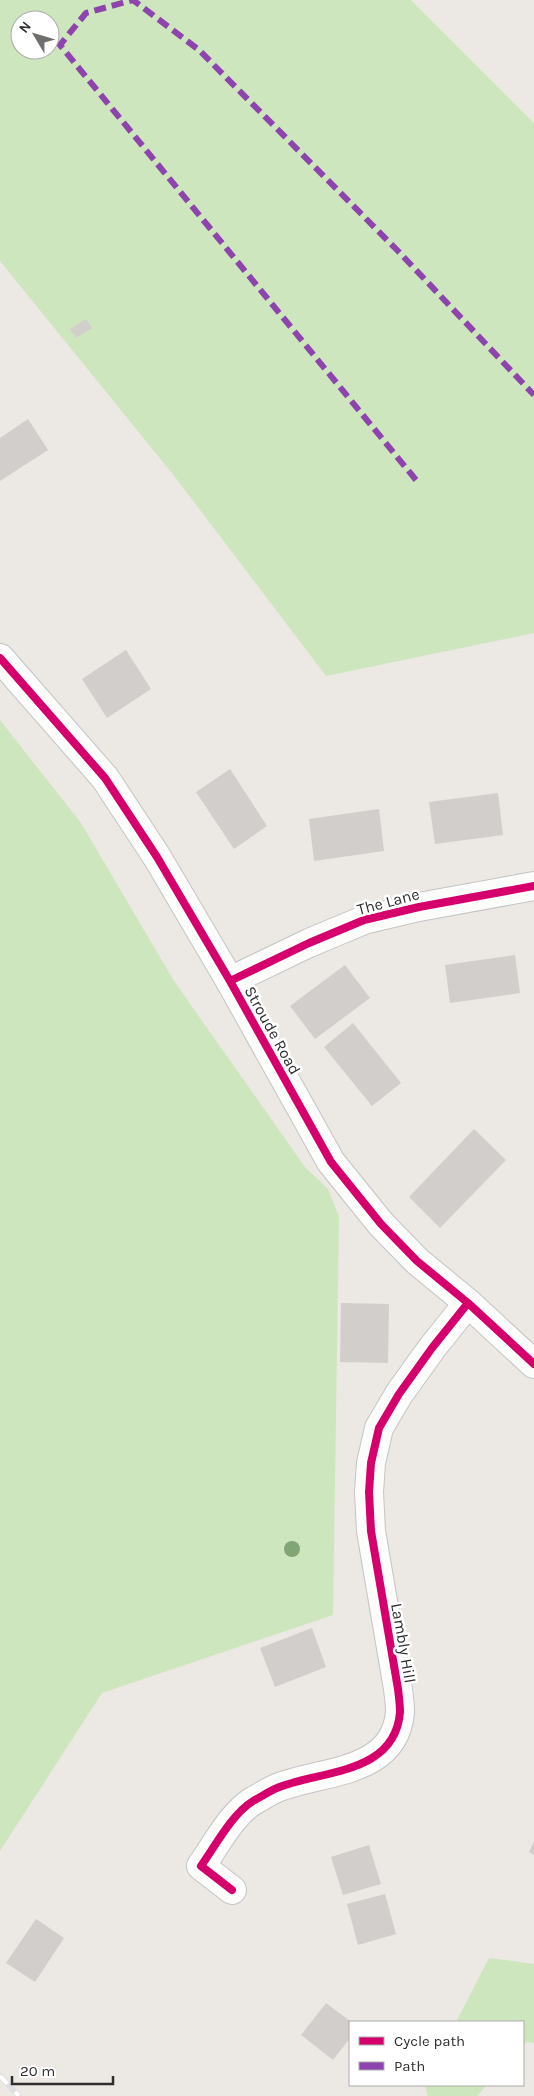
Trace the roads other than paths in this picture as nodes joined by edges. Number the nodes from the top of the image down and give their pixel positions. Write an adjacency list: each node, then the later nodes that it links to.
1 (0, 658): 3 (street, Stroude Road)
2 (534, 886): 3 (street, The Lane)
3 (230, 981): 4 (street, Stroude Road)
4 (468, 1303): 5 (street, Stroude Road); 6 (street, Lambly Hill)
5 (534, 1364)
6 (232, 1890)

